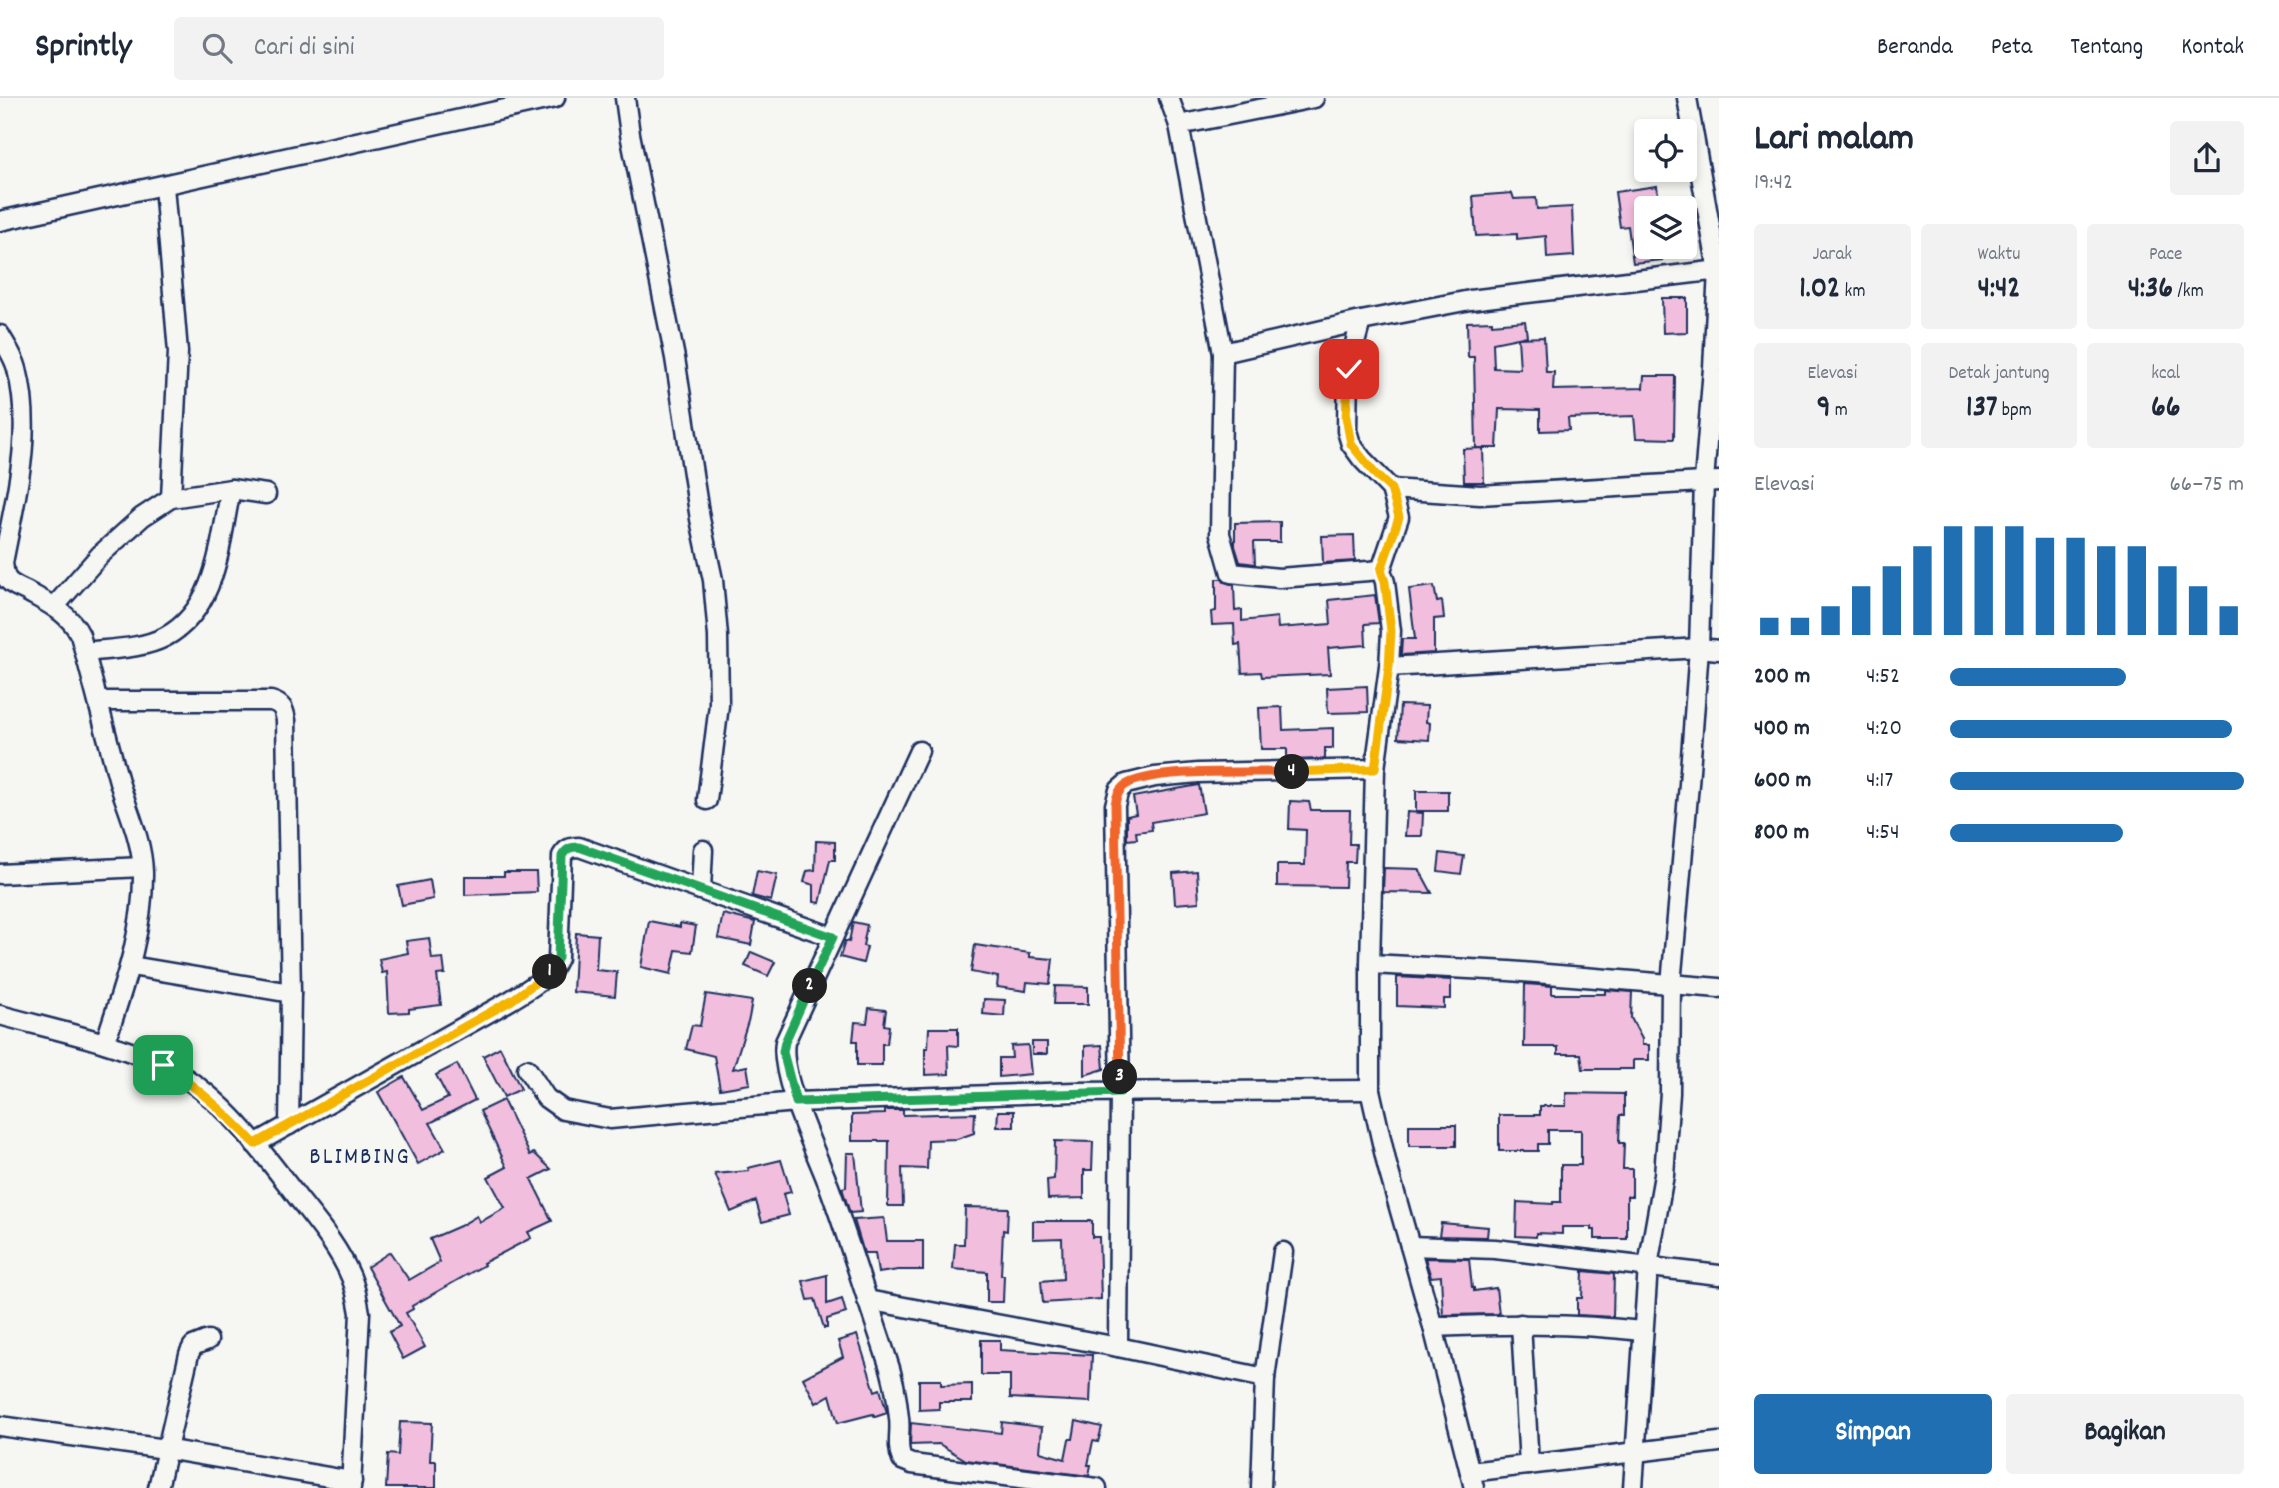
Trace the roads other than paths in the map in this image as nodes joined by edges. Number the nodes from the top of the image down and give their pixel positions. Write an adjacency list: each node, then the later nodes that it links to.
1 (555, 98): 7 (street)
2 (625, 98): 27 (street)
3 (1169, 98): 6 (street)
4 (1314, 98): 6 (street)
5 (1688, 98): 9 (street)
6 (1179, 125): 12 (street)
7 (164, 186): 8 (street); 17 (street)
8 (0, 221)
9 (1719, 270): 10 (street); 13 (street)
10 (1361, 321): 12 (street); 15 (street)
11 (0, 335): 19 (street)
12 (1223, 353): 18 (street)
13 (1712, 481): 15 (street); 20 (street)
14 (230, 489): 16 (street); 17 (street); 22 (street)
15 (1391, 489): 18 (street)
16 (266, 494)
17 (171, 498): 19 (street)
18 (1381, 570): 23 (street)
19 (54, 607): 22 (street)
20 (1699, 648): 21 (street); 23 (street); 35 (street)
21 (1719, 650)
22 (85, 652): 24 (street)
23 (1389, 667): 26 (street)
24 (98, 701): 29 (street); 37 (street)
25 (919, 751): 32 (street)
26 (1375, 769): 33 (street); 42 (street)
27 (706, 800)
28 (704, 850): 31 (street)
29 (142, 867): 30 (street); 34 (street)
30 (0, 874)
31 (701, 890): 32 (street); 44 (street)
32 (833, 937): 43 (street)
33 (1370, 964): 35 (street); 41 (street)
34 (131, 966): 37 (street); 39 (street)
35 (1671, 985): 36 (street); 48 (street)
36 (1719, 988)
37 (291, 993): 44 (street)
38 (0, 1015): 39 (street)
39 (105, 1043): 45 (street)
40 (527, 1069): 43 (street)
41 (1370, 1090): 42 (street); 46 (street)
42 (1120, 1092): 43 (street); 55 (street)
43 (796, 1102): 50 (street)
44 (289, 1125): 45 (street)
45 (255, 1144): 63 (street)
46 (1410, 1246): 48 (street); 52 (street)
47 (1283, 1251): 56 (street)
48 (1648, 1266): 49 (street); 53 (street)
49 (1719, 1275)
50 (867, 1300): 55 (street); 64 (street)
51 (1521, 1324): 52 (street); 53 (street); 61 (street)
52 (1433, 1327): 62 (street)
53 (1643, 1331): 60 (street)
54 (208, 1340): 59 (street)
55 (1118, 1347): 56 (street)
56 (1265, 1378): 67 (street)
57 (0, 1426): 59 (street)
58 (1719, 1442): 60 (street)
59 (165, 1449): 63 (street); 65 (street)
60 (1635, 1453): 61 (street); 68 (street)
61 (1529, 1465): 62 (street)
62 (1472, 1480)
63 (352, 1485)
64 (1060, 1486): 66 (street)
65 (158, 1488)
66 (1097, 1488)
67 (1261, 1488)
68 (1633, 1488)

